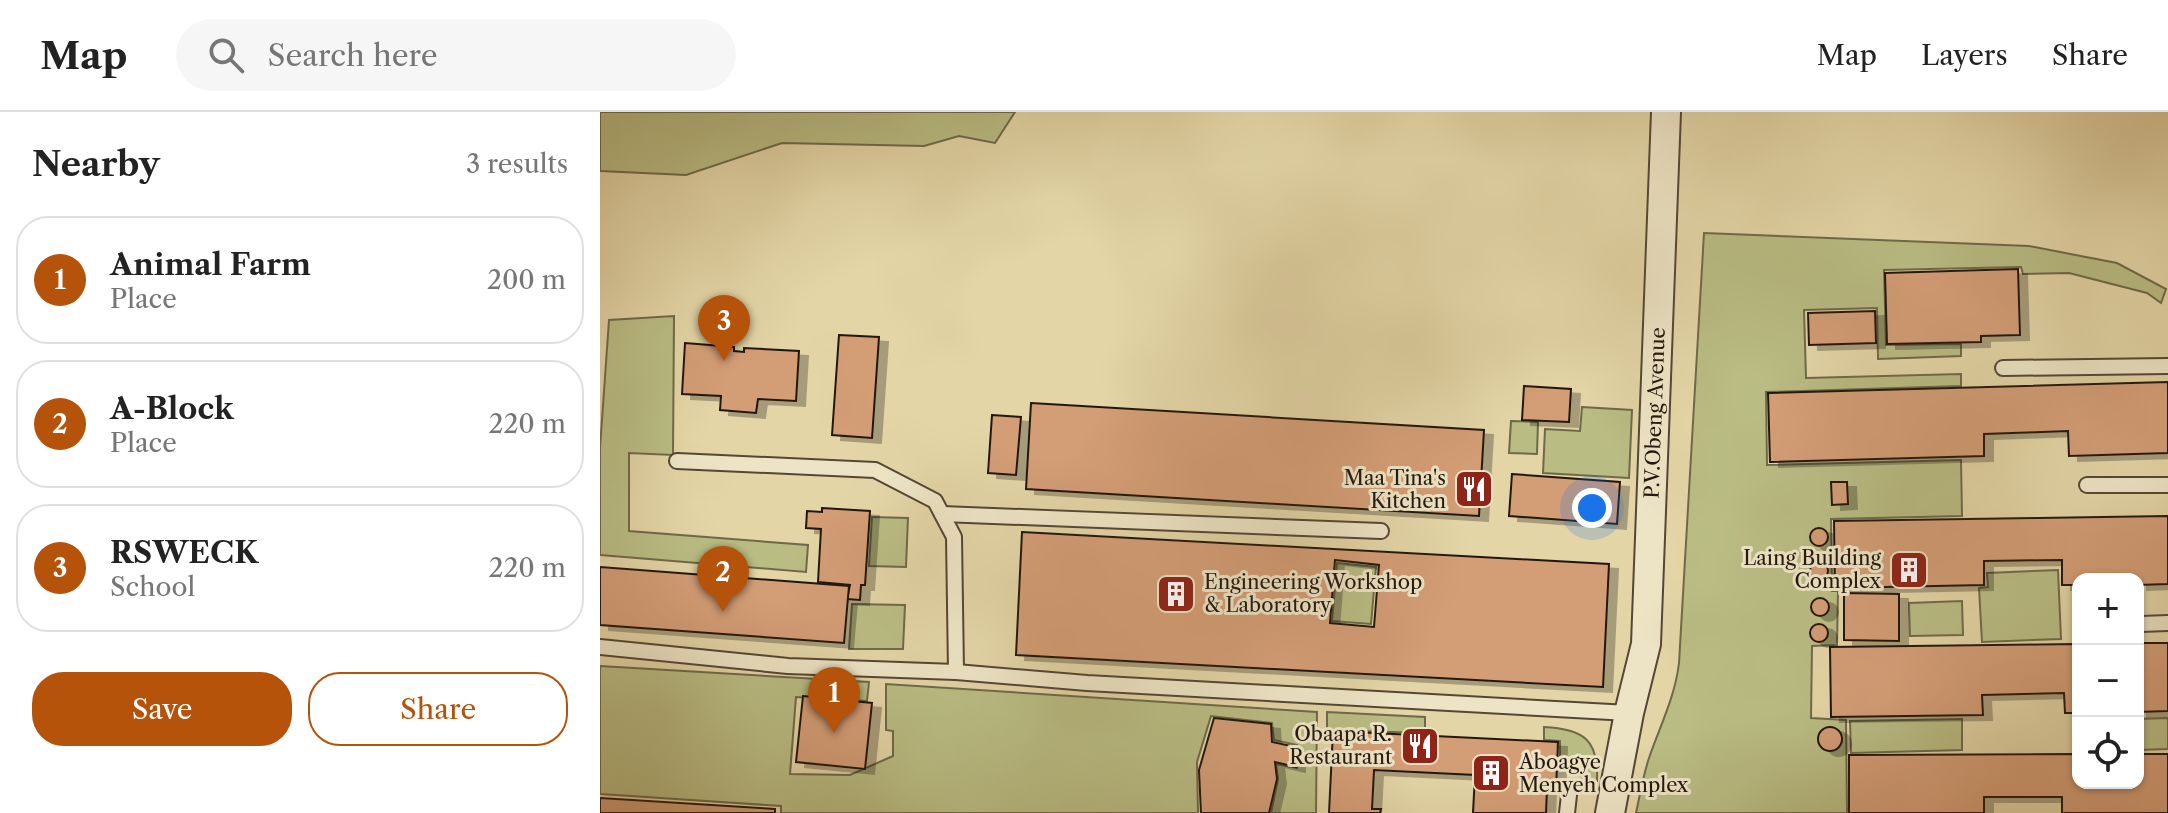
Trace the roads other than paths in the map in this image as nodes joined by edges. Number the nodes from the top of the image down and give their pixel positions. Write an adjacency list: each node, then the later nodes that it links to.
1 (1666, 112): 13 (street, P.V.Obeng Avenue)
2 (2168, 366): 3 (lane)
3 (2003, 368)
4 (677, 461): 7 (lane)
5 (2087, 485): 6 (lane)
6 (2168, 485)
7 (942, 514): 8 (lane); 12 (lane)
8 (1381, 531)
9 (2168, 623): 10 (lane)
10 (2144, 624)
11 (600, 647): 12 (lane)
12 (956, 672): 13 (lane)
13 (1629, 713): 16 (street, P.V.Obeng Avenue)
14 (1569, 795): 15 (lane)
15 (1567, 813)
16 (1610, 813)

